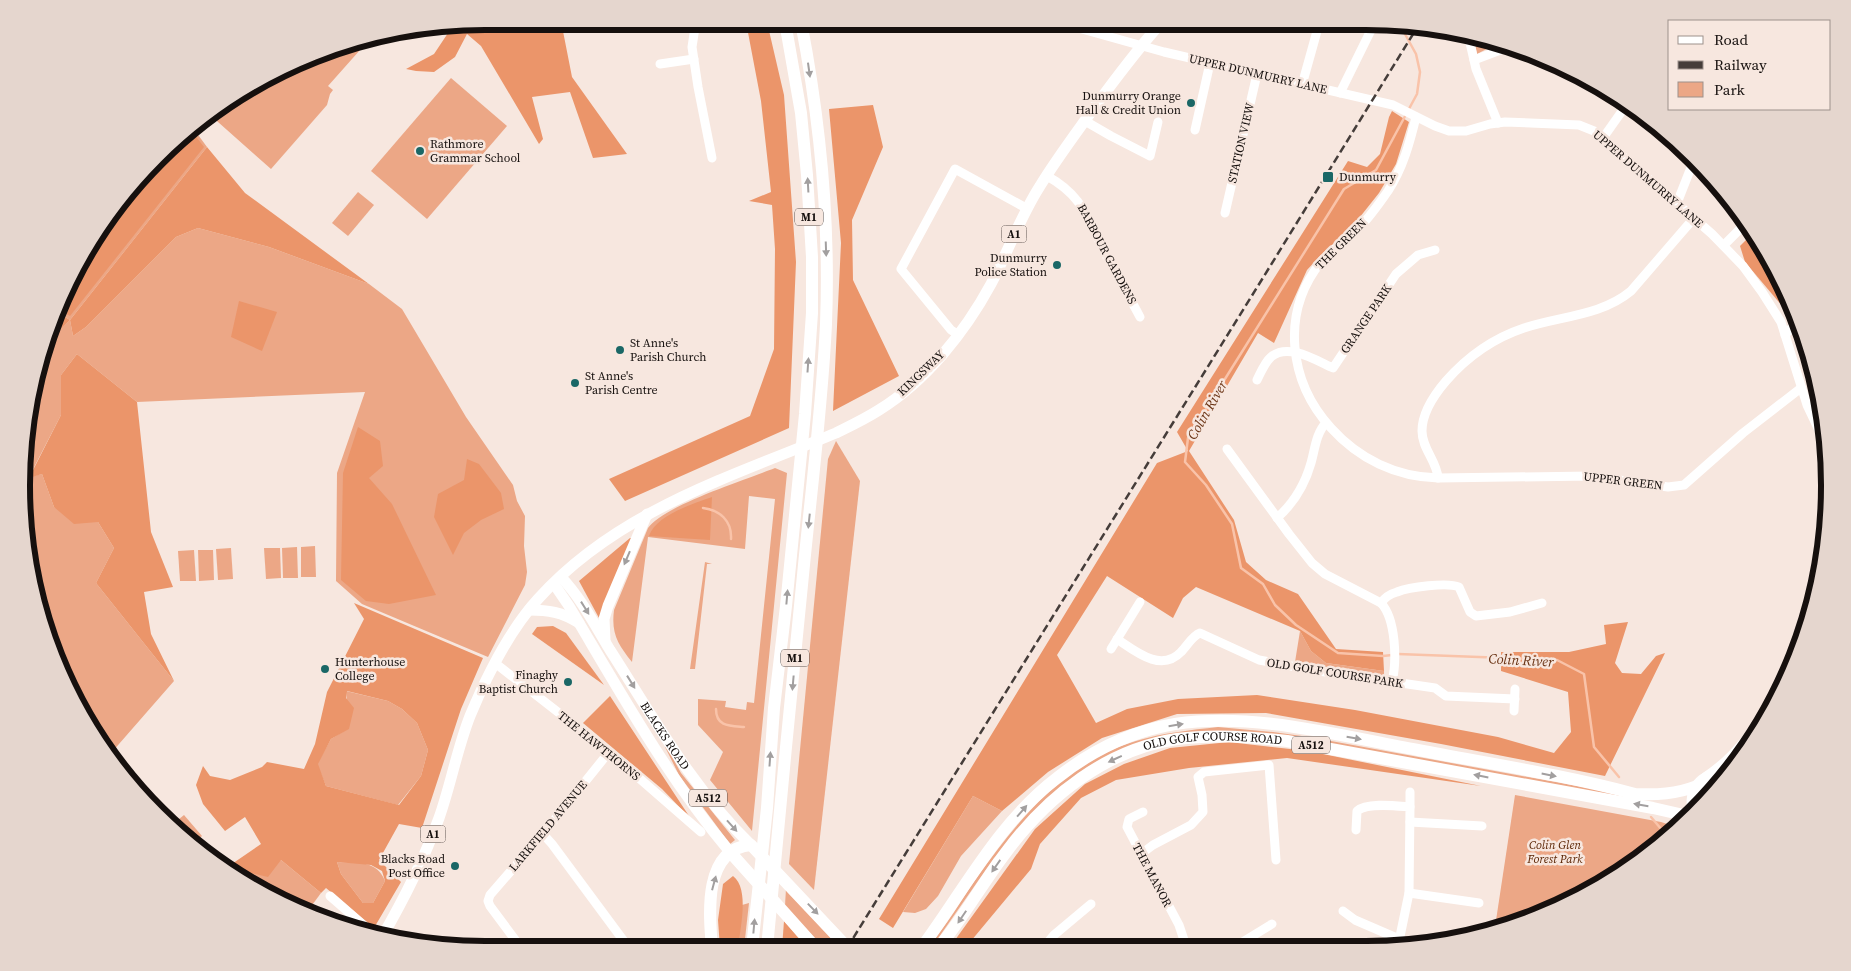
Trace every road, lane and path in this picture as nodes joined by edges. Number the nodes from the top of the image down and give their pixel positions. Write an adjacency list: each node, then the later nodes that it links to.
1 (695, 30): 11 (street)
2 (786, 30): 95 (highway, M1, one-way to 2)
3 (801, 30): 96 (highway, M1, one-way to 96)
4 (1085, 30): 9 (street, UPPER DUNMURRY LANE)
5 (1155, 30): 9 (main road, KINGSWAY / A1)
6 (1317, 30): 16 (street)
7 (1371, 30): 17 (street)
8 (1470, 43): 12 (street)
9 (1141, 46): 13 (street, UPPER DUNMURRY LANE); 20 (main road, KINGSWAY / A1)
10 (1499, 50): 12 (street)
11 (694, 58): 14 (street); 25 (street)
12 (1474, 60): 22 (street)
13 (1210, 63): 15 (street, UPPER DUNMURRY LANE); 23 (street)
14 (660, 64)
15 (1257, 74): 16 (street, UPPER DUNMURRY LANE); 30 (street, STATION VIEW)
16 (1302, 85): 17 (street, UPPER DUNMURRY LANE)
17 (1340, 93): 19 (street, UPPER DUNMURRY LANE)
18 (1623, 110): 24 (street)
19 (1415, 116): 22 (street, UPPER DUNMURRY LANE); 39 (street, THE GREEN)
20 (1085, 120): 21 (street); 27 (main road, KINGSWAY / A1)
21 (1158, 122)
22 (1498, 123): 24 (street, UPPER DUNMURRY LANE)
23 (1195, 130)
24 (1603, 138): 28 (street, UPPER DUNMURRY LANE)
25 (712, 158)
26 (1691, 167): 28 (street)
27 (1047, 176): 29 (main road, KINGSWAY / A1); 35 (street, BARBOUR GARDENS)
28 (1677, 202): 31 (street, UPPER DUNMURRY LANE)
29 (1026, 208): 37 (main road, KINGSWAY / A1); 37 (street)
30 (1224, 213)
31 (1694, 218): 33 (street, UPPER DUNMURRY LANE); 46 (street)
32 (1741, 228): 33 (street)
33 (1724, 245): 38 (street, UPPER DUNMURRY LANE)
34 (1435, 250): 39 (street, GRANGE PARK)
35 (1140, 317)
36 (1792, 327): 38 (street)
37 (958, 335): 47 (main road, KINGSWAY / A1)
38 (1785, 335): 41 (street, UPPER DUNMURRY LANE)
39 (1295, 353): 40 (street); 42 (street, THE GREEN)
40 (1257, 380)
41 (1802, 388): 43 (street, UPPER DUNMURRY LANE); 45 (street, UPPER GREEN)
42 (1326, 423): 46 (street, THE GREEN); 48 (street)
43 (1817, 424)
44 (1227, 449): 48 (street)
45 (1469, 477): 46 (street, THE GREEN)
46 (1438, 478)
47 (647, 514): 49 (main road, KINGSWAY / A1); 56 (main road, one-way to 56)
48 (1277, 518): 51 (street)
49 (558, 580): 53 (main road, A1); 54 (main road, BLACKS ROAD / A512); 56 (main road, BLACKS ROAD / A512, one-way to 56)
50 (1140, 602): 55 (street)
51 (1381, 603): 52 (street); 59 (street)
52 (1542, 603)
53 (529, 610): 54 (main road); 58 (main road, A1)
54 (580, 624): 78 (main road, BLACKS ROAD / A512)
55 (1117, 640): 57 (street); 59 (street, OLD GOLF COURSE PARK)
56 (605, 641): 77 (main road, BLACKS ROAD / A512, one-way to 77)
57 (1111, 649)
58 (495, 663): 63 (street, THE HAWTHORNS); 89 (main road, A1)
59 (1392, 682): 61 (street, OLD GOLF COURSE PARK)
60 (1515, 689): 61 (street)
61 (1515, 699): 62 (street)
62 (1514, 711)
63 (608, 752): 75 (street, THE HAWTHORNS); 76 (street, LARKFIELD AVENUE)
64 (1730, 759): 66 (highway, A512)
65 (1716, 776): 66 (highway, A512)
66 (1702, 781): 68 (highway); 87 (highway, OLD GOLF COURSE ROAD / A512, one-way to 66)
67 (1410, 792): 69 (street)
68 (1693, 803)
69 (1410, 807): 72 (street); 74 (street)
70 (1143, 812): 79 (street, THE MANOR)
71 (1681, 814): 101 (highway, OLD GOLF COURSE ROAD / A512, one-way to 101)
72 (1410, 826): 73 (street); 81 (street)
73 (1482, 826)
74 (1356, 830)
75 (701, 832)
76 (543, 834): 92 (street, LARKFIELD AVENUE); 93 (street)
77 (751, 845): 78 (highway); 98 (highway, BLACKS ROAD / A512, one-way to 98)
78 (730, 852): 94 (highway, one-way to 78); 97 (highway, BLACKS ROAD / A512)
79 (1141, 854): 80 (street); 103 (street, THE MANOR)
80 (1276, 860)
81 (1409, 893): 83 (street); 91 (street)
82 (330, 896): 86 (street)
83 (1479, 902)
84 (1091, 904): 102 (street)
85 (1343, 911): 90 (street)
86 (361, 923)
87 (940, 923): 99 (highway, A512); 100 (highway, OLD GOLF COURSE ROAD / A512)
88 (1272, 924): 104 (street)
89 (386, 929)
90 (1394, 940)
91 (1399, 940)
92 (517, 941)
93 (624, 941)
94 (712, 941)
95 (753, 941)
96 (768, 941)
97 (810, 941)
98 (843, 941)
99 (921, 941)
100 (926, 941)
101 (944, 941)
102 (1049, 941)
103 (1184, 941)
104 (1244, 941)

